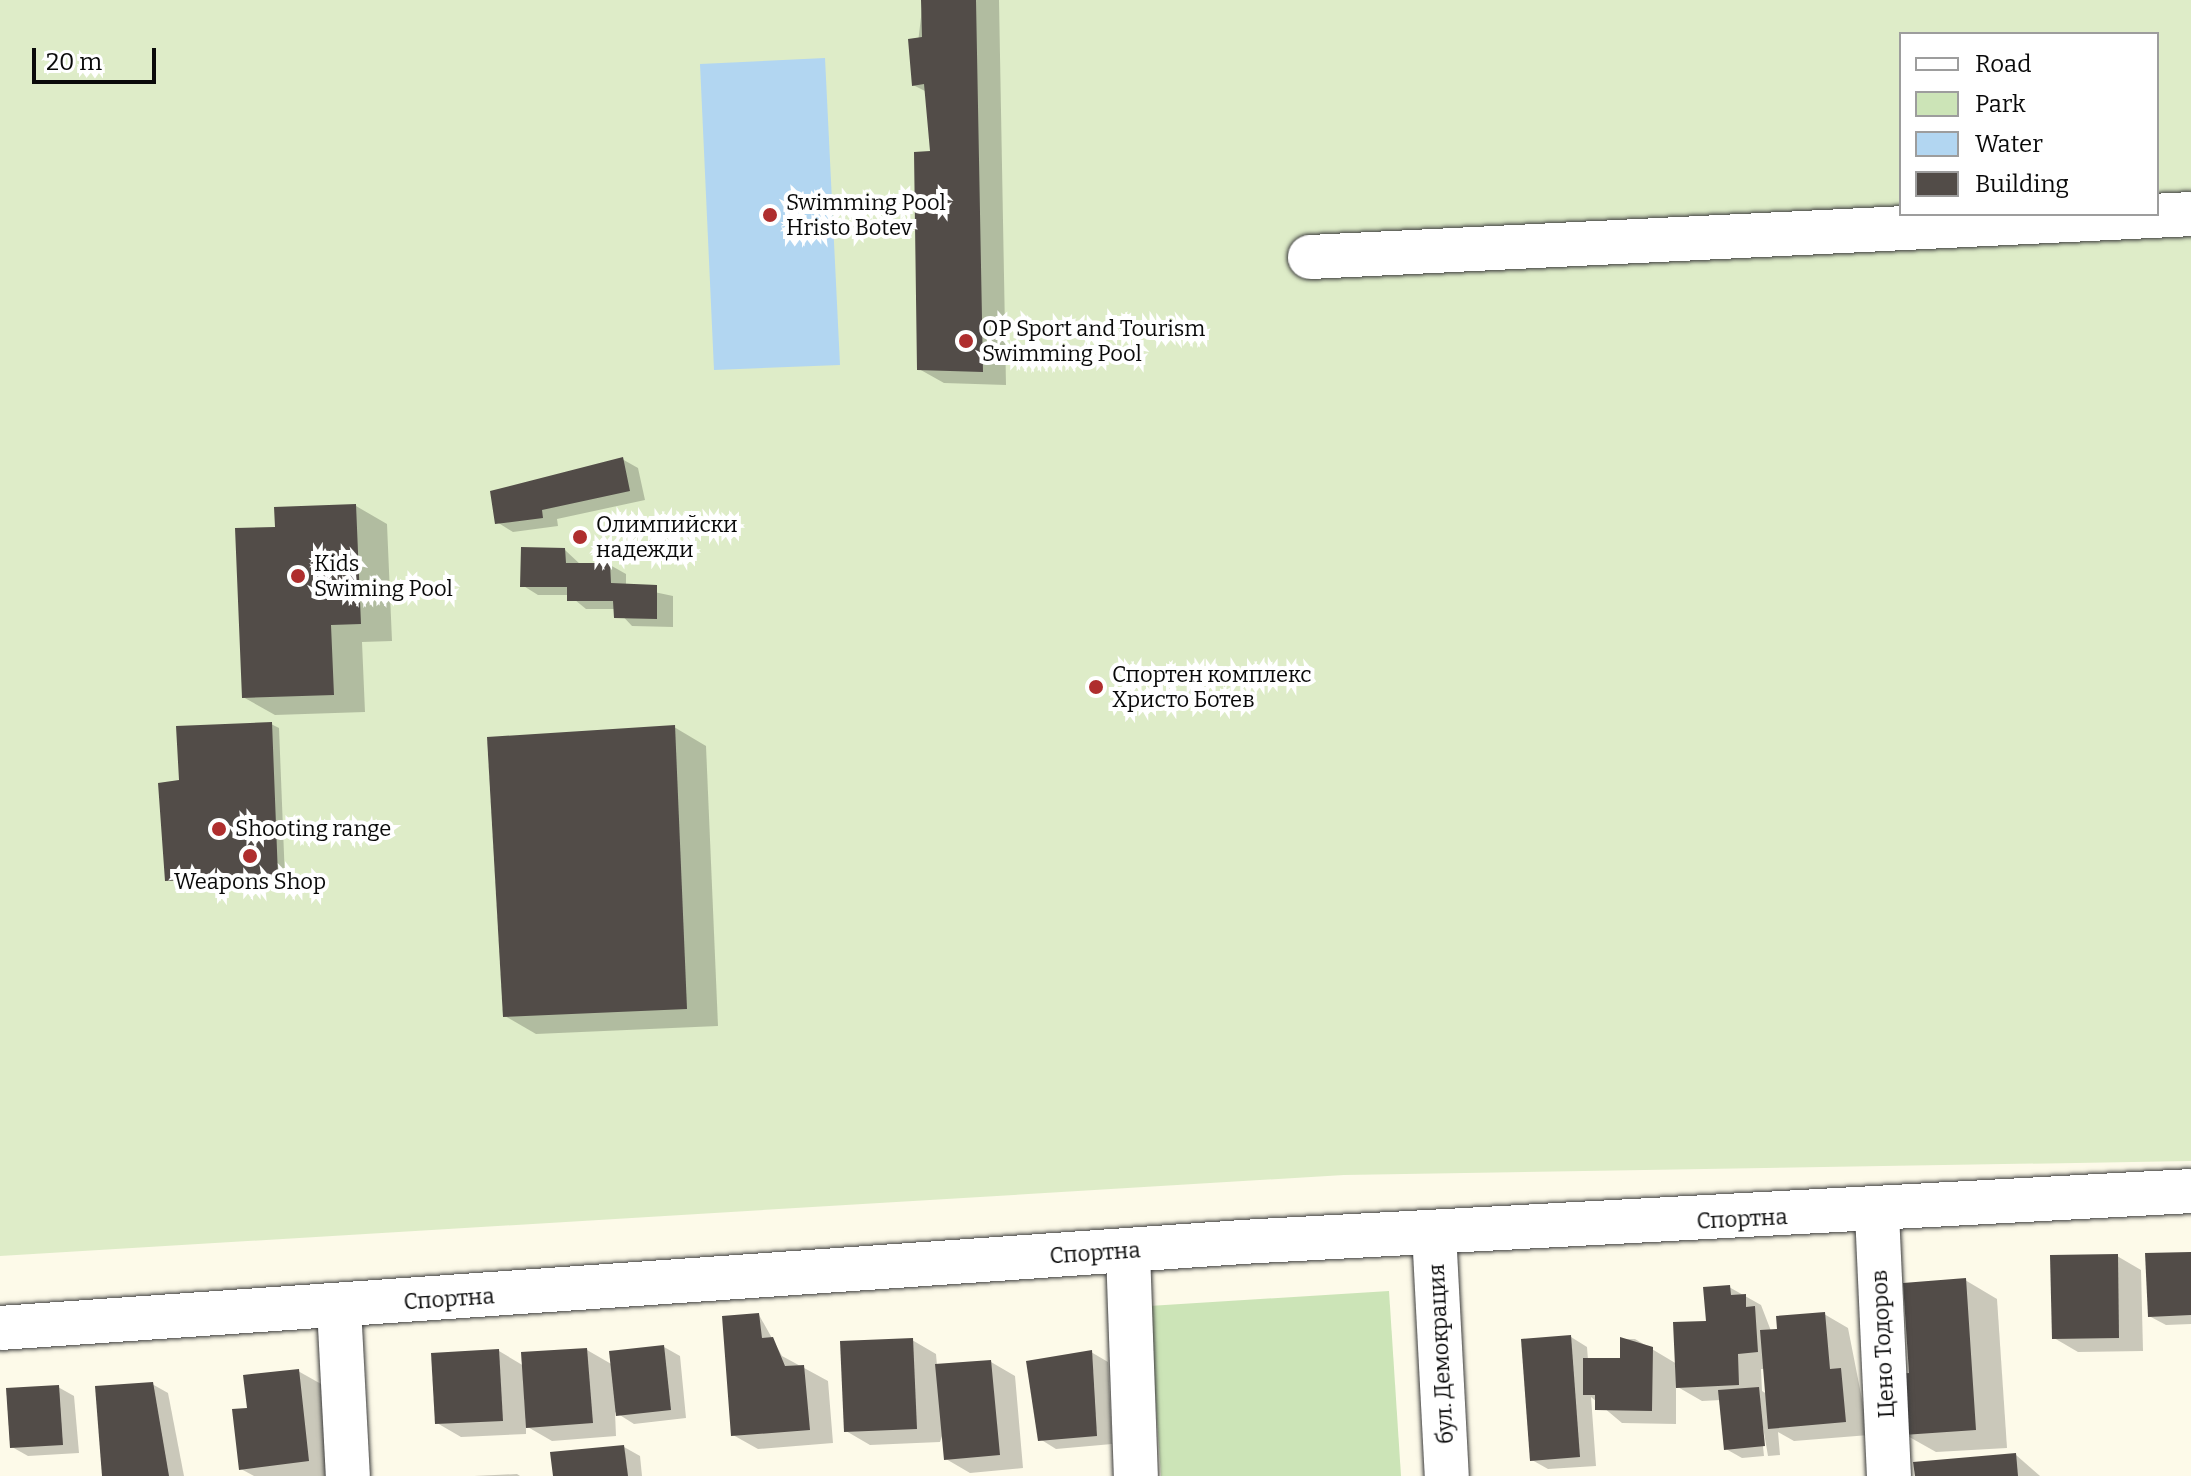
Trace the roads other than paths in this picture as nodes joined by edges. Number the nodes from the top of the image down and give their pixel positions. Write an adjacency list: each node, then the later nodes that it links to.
1 (2191, 214): 3 (street)
2 (2150, 216): 4 (street)
3 (2159, 216)
4 (1310, 257)
5 (2191, 1191): 6 (street, Спортна)
6 (1877, 1213): 7 (street, Спортна); 14 (street, Цено Тодоров)
7 (1434, 1232): 8 (street, Спортна); 13 (street, бул. Демокрация)
8 (1128, 1251): 9 (street, Спортна); 12 (street)
9 (339, 1307): 10 (street, Спортна); 11 (street)
10 (0, 1328)
11 (348, 1476)
12 (1136, 1476)
13 (1447, 1476)
14 (1889, 1476)

